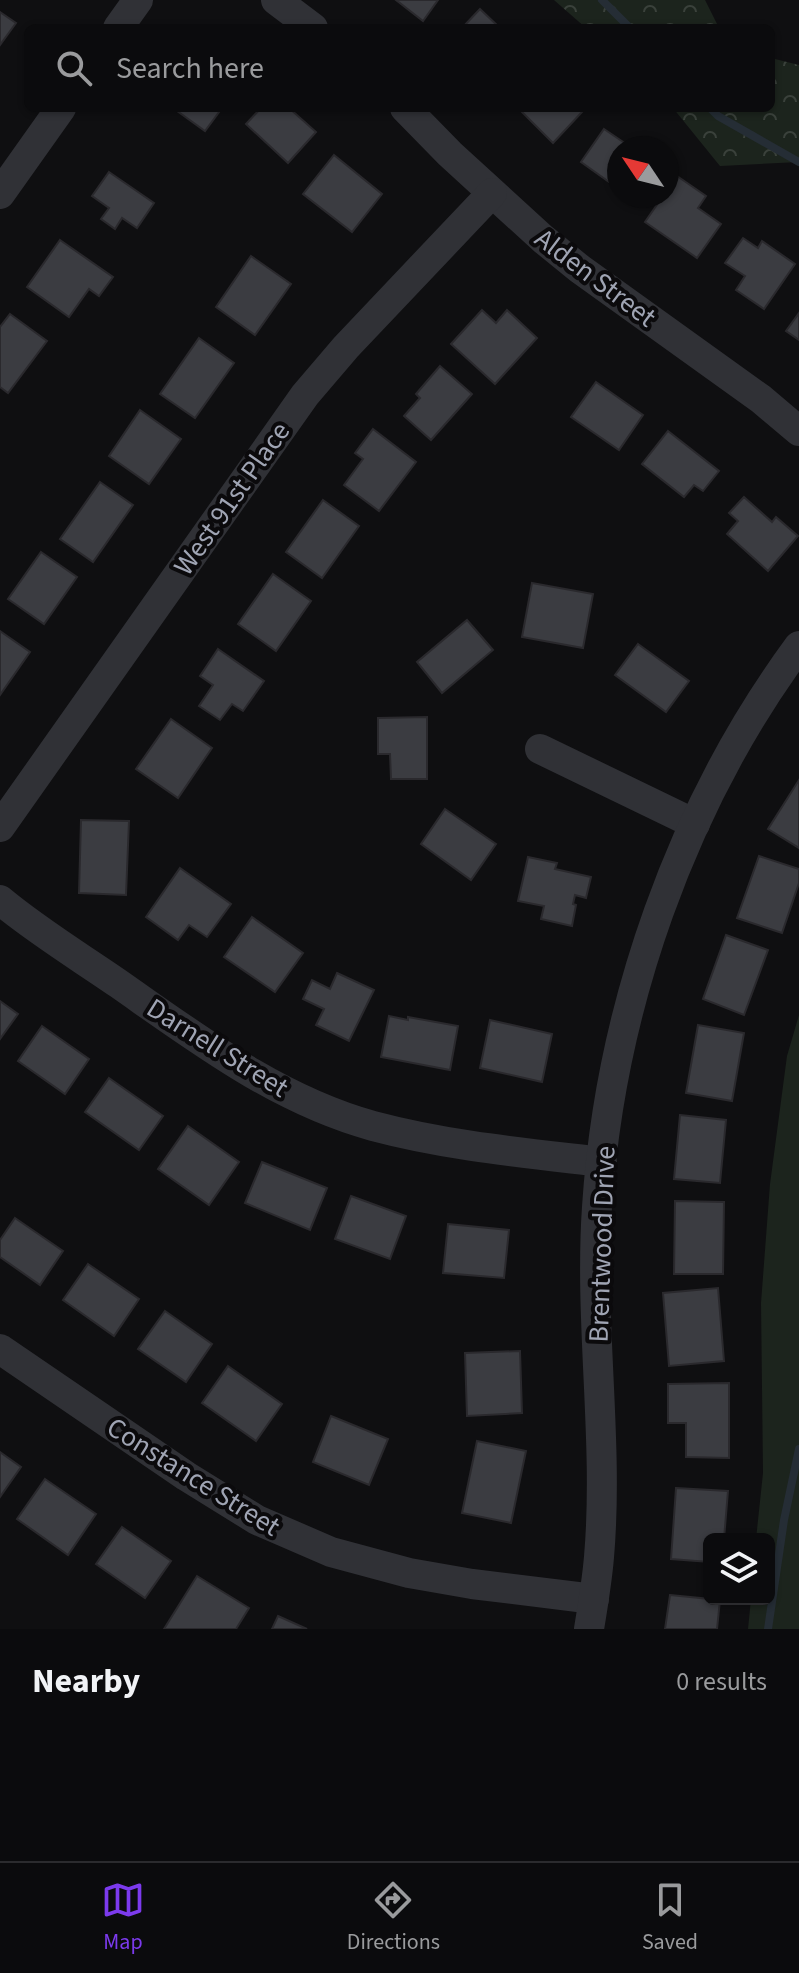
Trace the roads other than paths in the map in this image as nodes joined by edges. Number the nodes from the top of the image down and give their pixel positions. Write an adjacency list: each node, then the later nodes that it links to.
1 (138, 0): 3 (street)
2 (276, 0): 4 (street)
3 (121, 24)
4 (308, 24)
5 (58, 112): 8 (street)
6 (409, 112): 7 (street, Alden Street)
7 (492, 193): 9 (street, Alden Street); 13 (street, West 91st Place)
8 (0, 194)
9 (799, 431)
10 (799, 646): 12 (street, Brentwood Drive)
11 (540, 749): 12 (street)
12 (695, 824): 15 (street, Brentwood Drive)
13 (0, 827)
14 (0, 900): 15 (street, Darnell Street)
15 (602, 1162): 17 (street, Brentwood Drive)
16 (0, 1349): 17 (street, Constance Street)
17 (591, 1614)

